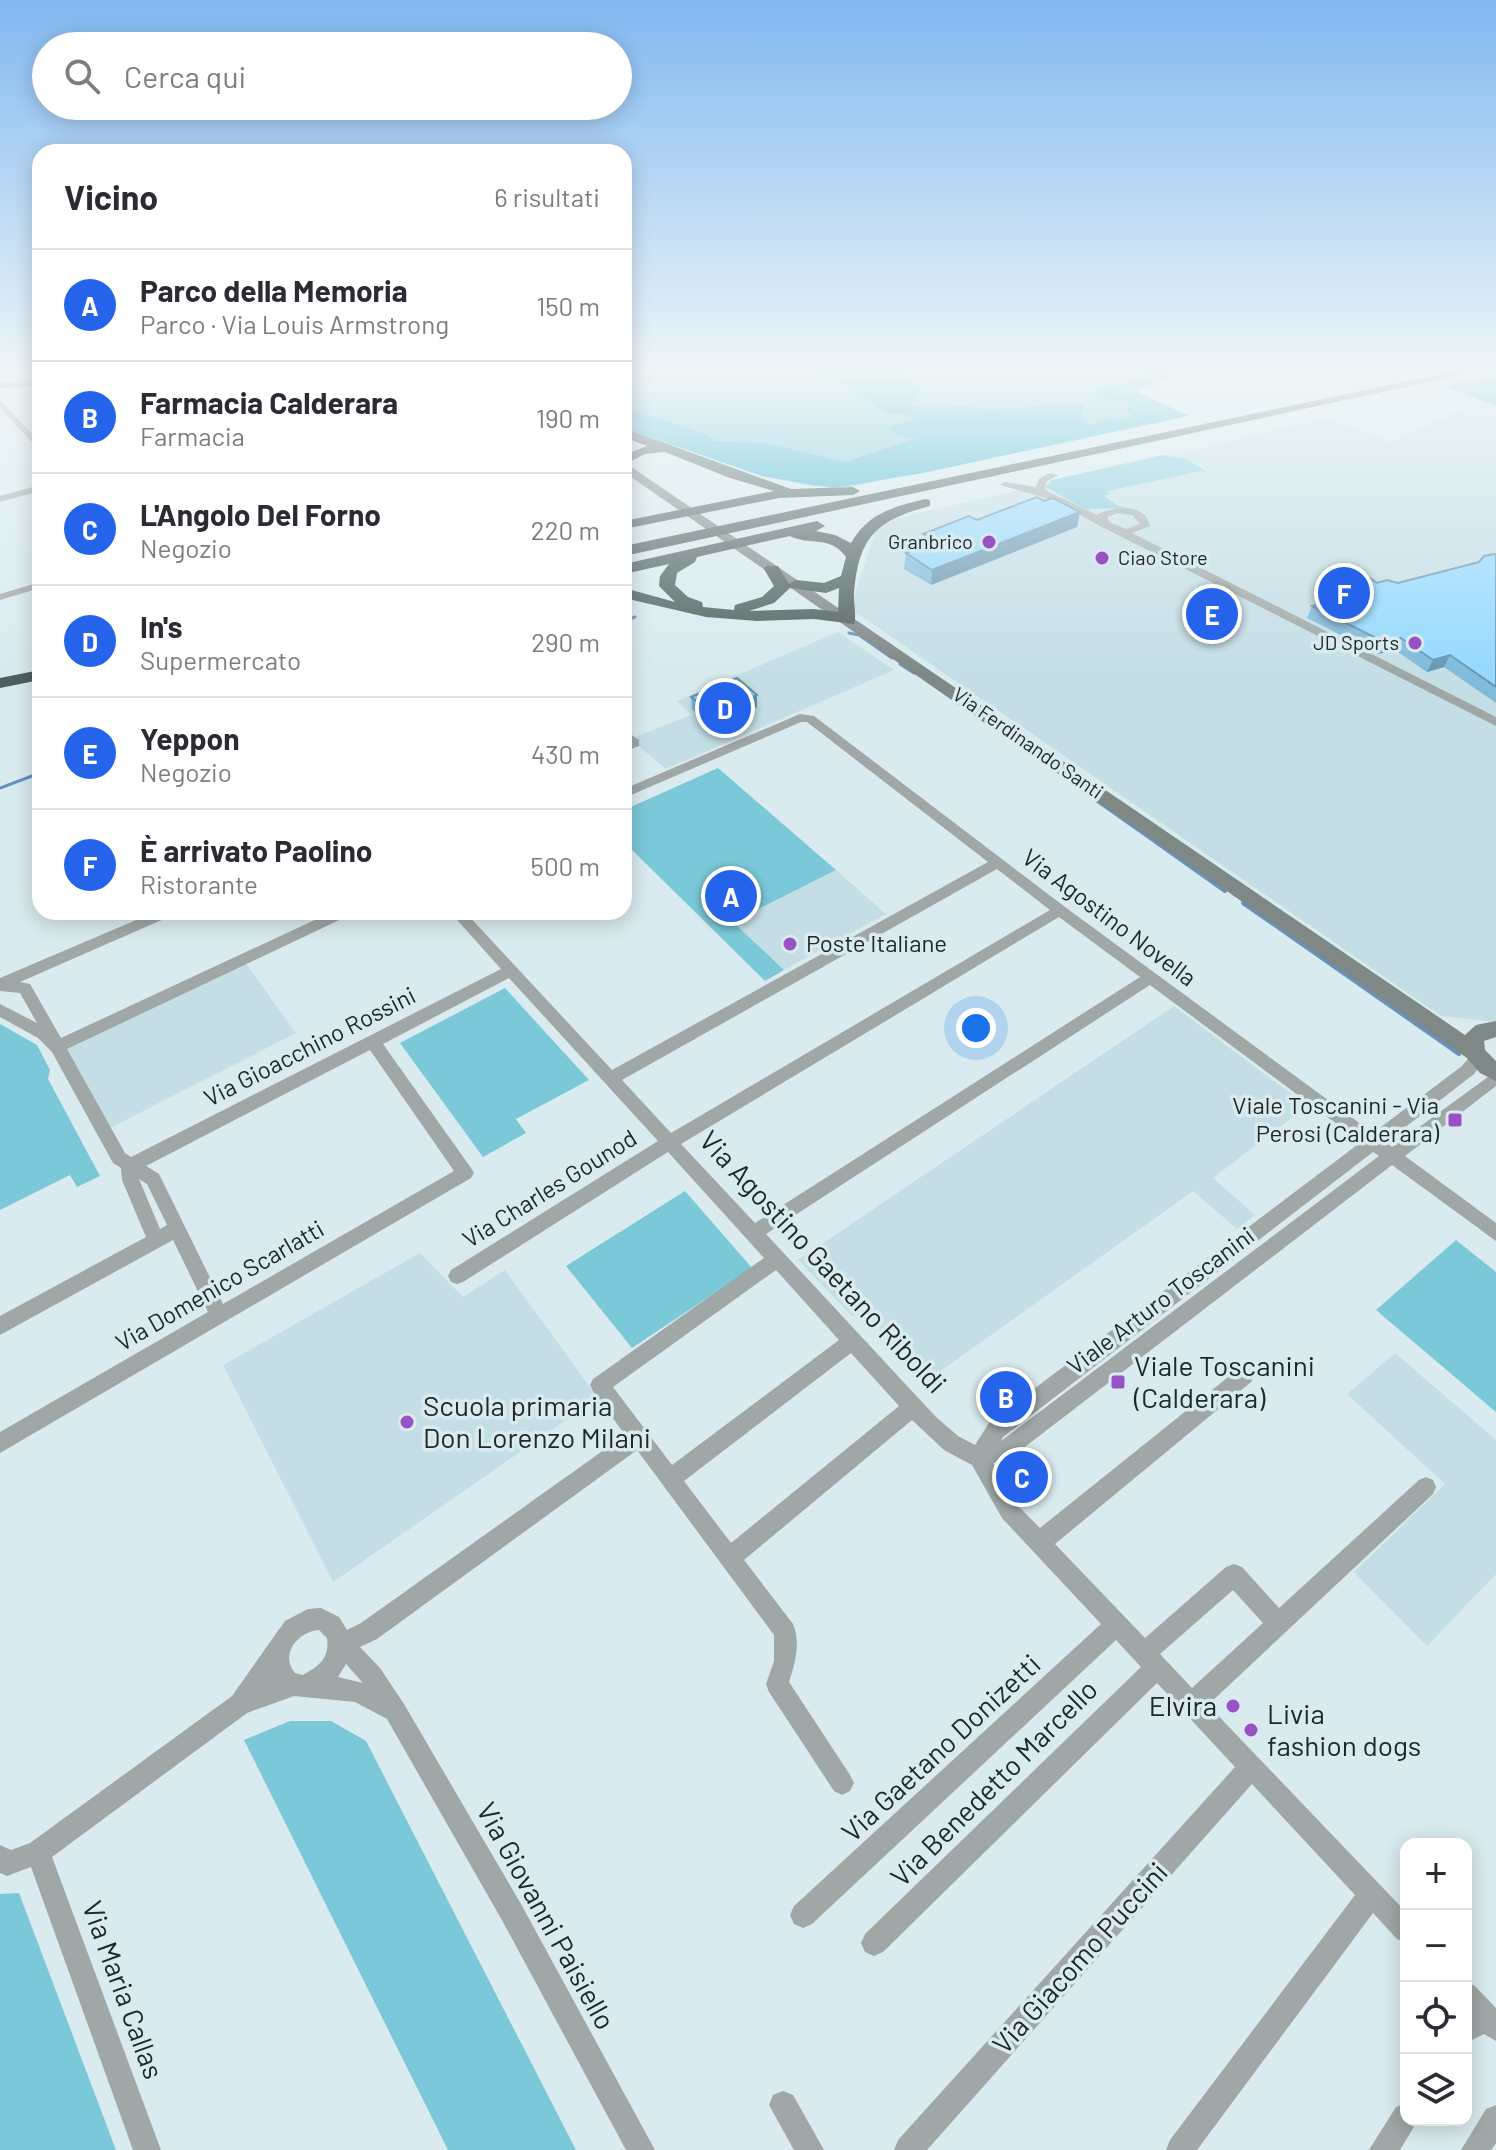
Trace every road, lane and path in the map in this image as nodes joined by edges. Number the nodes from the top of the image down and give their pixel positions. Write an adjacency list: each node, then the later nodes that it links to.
1 (638, 472): 15 (main road, Via Ferdinando Santi)
2 (728, 472): 6 (highway)
3 (962, 472): 9 (highway)
4 (998, 472): 21 (highway)
5 (1065, 472): 7 (highway)
6 (735, 475): 12 (highway); 15 (highway)
7 (1053, 475): 8 (highway); 11 (street)
8 (1005, 485): 11 (street); 13 (highway)
9 (887, 488): 12 (highway); 20 (highway)
10 (32, 490): 14 (street)
11 (1040, 491): 16 (street)
12 (795, 492): 15 (highway)
13 (958, 496): 19 (highway); 23 (highway)
14 (0, 499)
15 (692, 508): 17 (highway); 25 (main road, Via Ferdinando Santi)
16 (1105, 518): 18 (street); 18 (street)
17 (632, 522)
18 (1138, 536): 38 (street)
19 (770, 539): 22 (highway); 23 (highway)
20 (632, 542)
21 (632, 549)
22 (702, 554): 24 (highway); 25 (highway)
23 (854, 558): 26 (highway)
24 (632, 567)
25 (772, 569): 27 (main road, Via Ferdinando Santi)
26 (849, 578): 27 (highway); 31 (highway)
27 (796, 585): 31 (main road, Via Ferdinando Santi)
28 (32, 587): 30 (street)
29 (632, 595): 31 (highway)
30 (0, 597)
31 (848, 620): 50 (main road, Via Ferdinando Santi)
32 (32, 664): 34 (highway)
33 (32, 667): 35 (highway)
34 (0, 668)
35 (0, 675)
36 (32, 677): 37 (highway)
37 (0, 683)
38 (1496, 722)
39 (632, 791): 40 (street, Via Agostino Novella)
40 (998, 862): 41 (street, Via Agostino Novella); 53 (street)
41 (1060, 910): 46 (street, Via Agostino Novella); 54 (street, Via Charles Gounod)
42 (150, 920): 47 (street)
43 (328, 920): 51 (street)
44 (465, 920): 45 (street, Via Agostino Gaetano Riboldi)
45 (512, 970): 49 (street, Via Gioacchino Rossini); 53 (street, Via Agostino Gaetano Riboldi)
46 (1151, 977): 55 (street, Via Agostino Novella); 59 (street)
47 (0, 985): 51 (street)
48 (0, 1010): 51 (street)
49 (372, 1041): 57 (street, Via Gioacchino Rossini); 64 (street, Via Domenico Scarlatti)
50 (1482, 1043): 52 (main road, Via Ferdinando Santi); 55 (street, Viale Arturo Toscanini)
51 (56, 1047): 57 (street)
52 (1496, 1074): 56 (street, Viale Arturo Toscanini)
53 (611, 1078): 54 (street, Via Agostino Gaetano Riboldi)
54 (669, 1143): 59 (street, Via Agostino Gaetano Riboldi); 63 (street, Via Charles Gounod)
55 (1373, 1144): 56 (street, Via Agostino Novella); 71 (street, Viale Arturo Toscanini)
56 (1391, 1156): 60 (street, Via Agostino Novella); 71 (street, Viale Arturo Toscanini)
57 (129, 1165): 58 (street); 61 (street)
58 (178, 1228): 61 (street); 64 (street)
59 (753, 1233): 62 (street, Via Agostino Gaetano Riboldi)
60 (1496, 1233)
61 (156, 1240): 65 (street)
62 (777, 1259): 66 (street, Via Agostino Gaetano Riboldi); 69 (street)
63 (457, 1276)
64 (218, 1314): 70 (street, Via Domenico Scarlatti)
65 (0, 1326)
66 (853, 1340): 68 (street, Via Agostino Gaetano Riboldi); 72 (street)
67 (1244, 1376): 74 (street)
68 (914, 1406): 71 (street, Via Agostino Gaetano Riboldi); 75 (street)
69 (639, 1437): 72 (street); 78 (street)
70 (0, 1443)
71 (979, 1458): 74 (street, Via Agostino Gaetano Riboldi)
72 (670, 1479): 75 (street)
73 (1426, 1487): 76 (street)
74 (1040, 1542): 77 (street, Via Agostino Gaetano Riboldi)
75 (731, 1557): 86 (street)
76 (1278, 1623): 80 (street, Via Benedetto Marcello); 83 (street)
77 (1118, 1624): 80 (street, Via Agostino Gaetano Riboldi); 90 (street, Via Gaetano Donizetti)
78 (341, 1645): 79 (street); 81 (street); 84 (street, Via Giovanni Paisiello)
79 (279, 1650): 81 (street); 82 (street)
80 (1151, 1660): 83 (street, Via Agostino Gaetano Riboldi); 92 (street, Via Benedetto Marcello)
81 (300, 1686): 82 (street); 84 (street)
82 (240, 1704): 87 (street)
83 (1191, 1705): 85 (street, Via Agostino Gaetano Riboldi)
84 (396, 1712): 99 (street, Via Giovanni Paisiello)
85 (1248, 1771): 89 (street, Via Agostino Gaetano Riboldi); 101 (street, Via Giacomo Puccini)
86 (842, 1783)
87 (38, 1852): 88 (street); 98 (street, Via Maria Callas)
88 (0, 1857)
89 (1372, 1893): 91 (street, Via Agostino Gaetano Riboldi); 102 (street)
90 (803, 1915)
91 (1400, 1923)
92 (874, 1943)
93 (1472, 2004): 94 (street)
94 (1484, 2021)
95 (783, 2105): 100 (street)
96 (1496, 2119): 104 (street)
97 (1400, 2126): 103 (street)
98 (147, 2150)
99 (641, 2150)
100 (810, 2150)
101 (908, 2150)
102 (1180, 2150)
103 (1383, 2150)
104 (1475, 2150)

